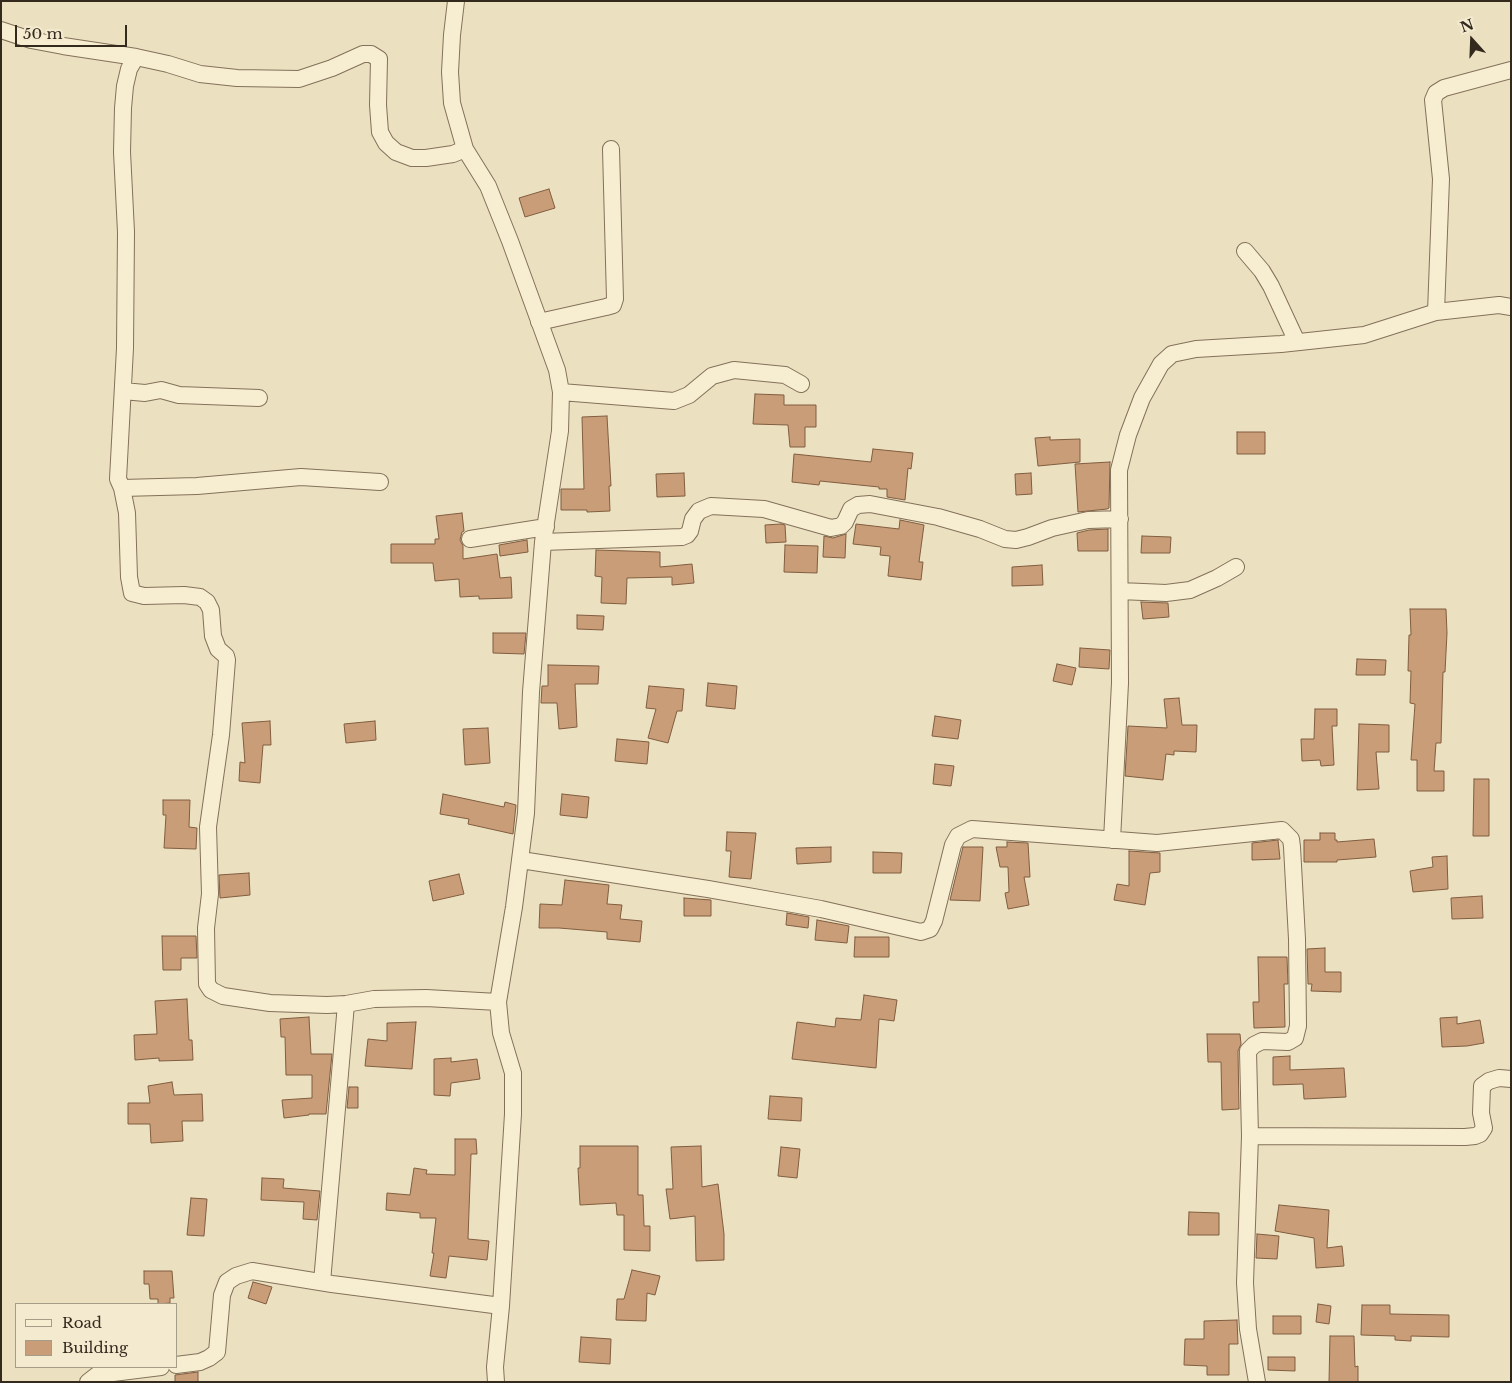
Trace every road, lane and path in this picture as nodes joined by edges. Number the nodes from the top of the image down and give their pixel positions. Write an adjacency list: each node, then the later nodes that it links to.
1 (456, 1): 5 (street)
2 (1, 30): 3 (street)
3 (136, 57): 5 (street); 13 (street)
4 (1511, 70): 9 (street)
5 (465, 148): 10 (street)
6 (611, 149): 10 (street)
7 (1245, 251): 11 (street)
8 (1511, 307): 9 (street)
9 (1436, 312): 11 (street)
10 (539, 322): 14 (street)
11 (1297, 342): 18 (street)
12 (801, 384): 14 (street)
13 (123, 391): 15 (street); 17 (street)
14 (561, 392): 19 (street)
15 (259, 398)
16 (380, 482): 17 (street)
17 (122, 488): 26 (street)
18 (1120, 519): 19 (street); 22 (street)
19 (545, 535): 20 (street); 24 (street)
20 (470, 539)
21 (1236, 567): 22 (street)
22 (1120, 591): 23 (street)
23 (1112, 840): 24 (street); 28 (street)
24 (521, 860): 25 (street)
25 (498, 1002): 26 (street); 30 (street)
26 (346, 1004): 29 (street)
27 (1511, 1079): 28 (street)
28 (1250, 1136): 35 (street)
29 (322, 1282): 30 (street); 31 (street)
30 (502, 1306): 34 (street)
31 (178, 1365)
32 (153, 1368): 33 (street)
33 (88, 1382)
34 (496, 1382)
35 (1257, 1382)

